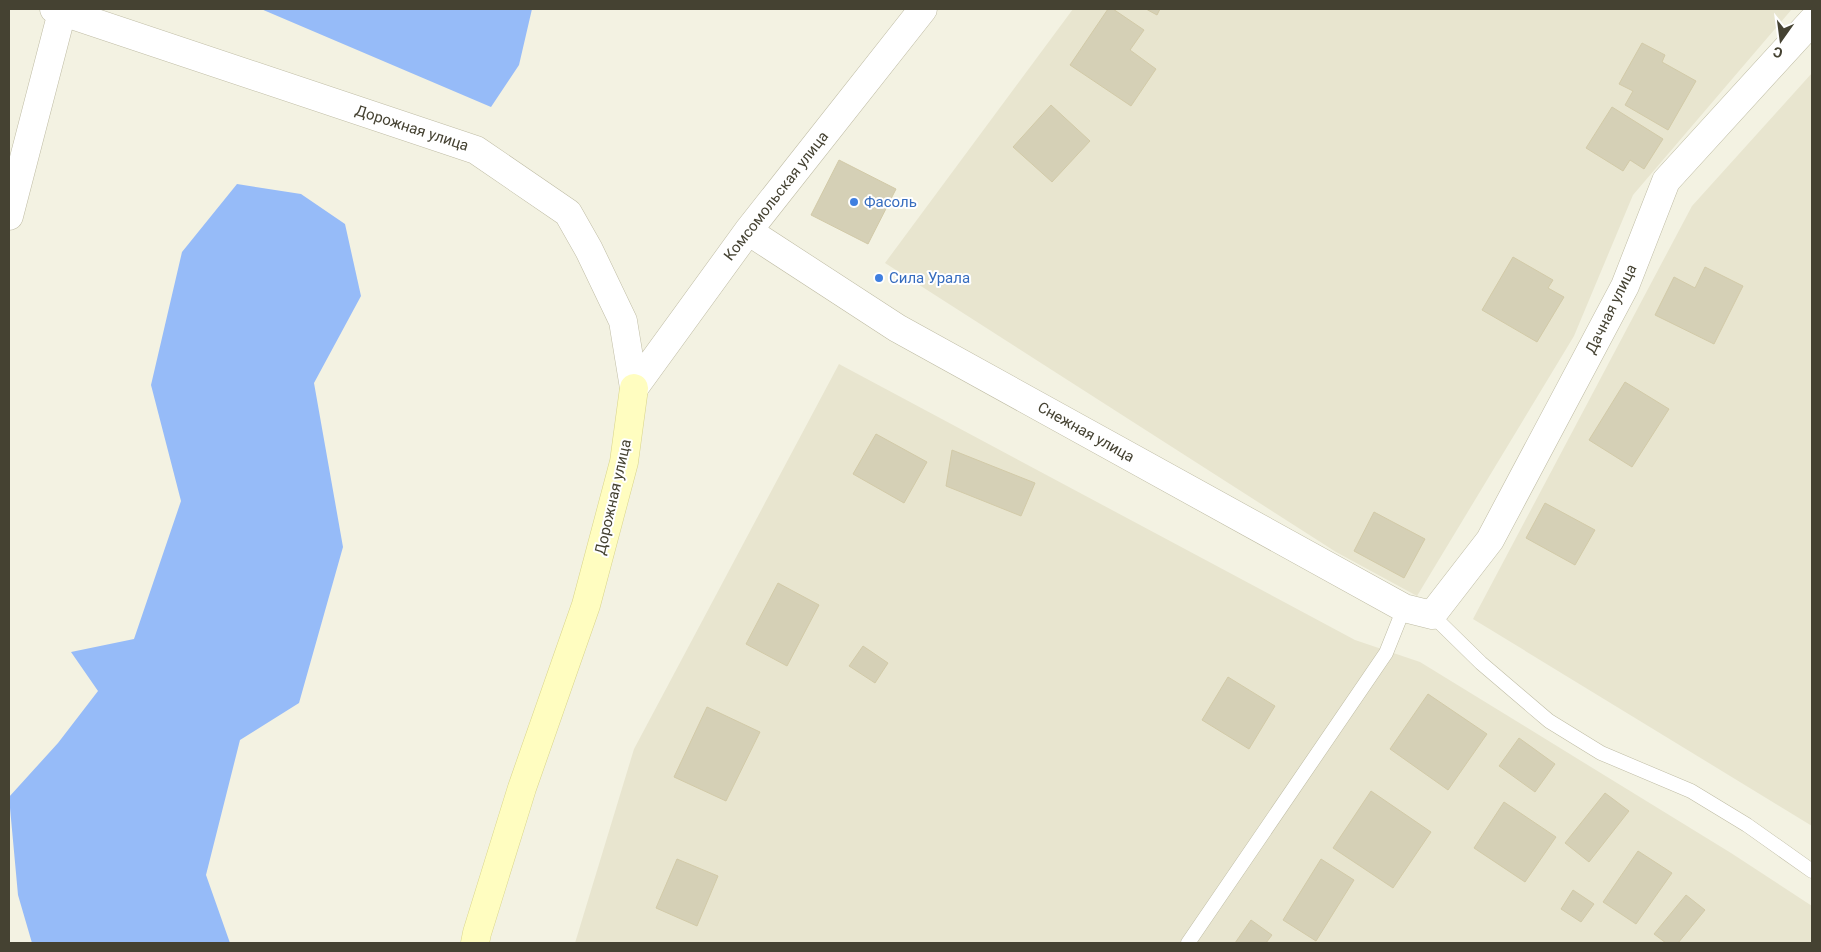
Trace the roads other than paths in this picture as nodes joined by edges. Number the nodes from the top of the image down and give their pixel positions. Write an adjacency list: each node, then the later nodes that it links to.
1 (923, 9): 5 (street, Комсомольская улица)
2 (58, 10): 4 (street); 6 (street, Дорожная улица)
3 (1812, 21): 8 (street, Дачная улица)
4 (9, 216)
5 (748, 231): 6 (street, Комсомольская улица); 7 (street, Снежная улица)
6 (634, 388): 10 (street, Дорожная улица)
7 (1404, 608): 8 (street, Снежная улица); 11 (lane)
8 (1432, 615): 9 (lane)
9 (1812, 871)
10 (475, 943)
11 (1188, 943)

